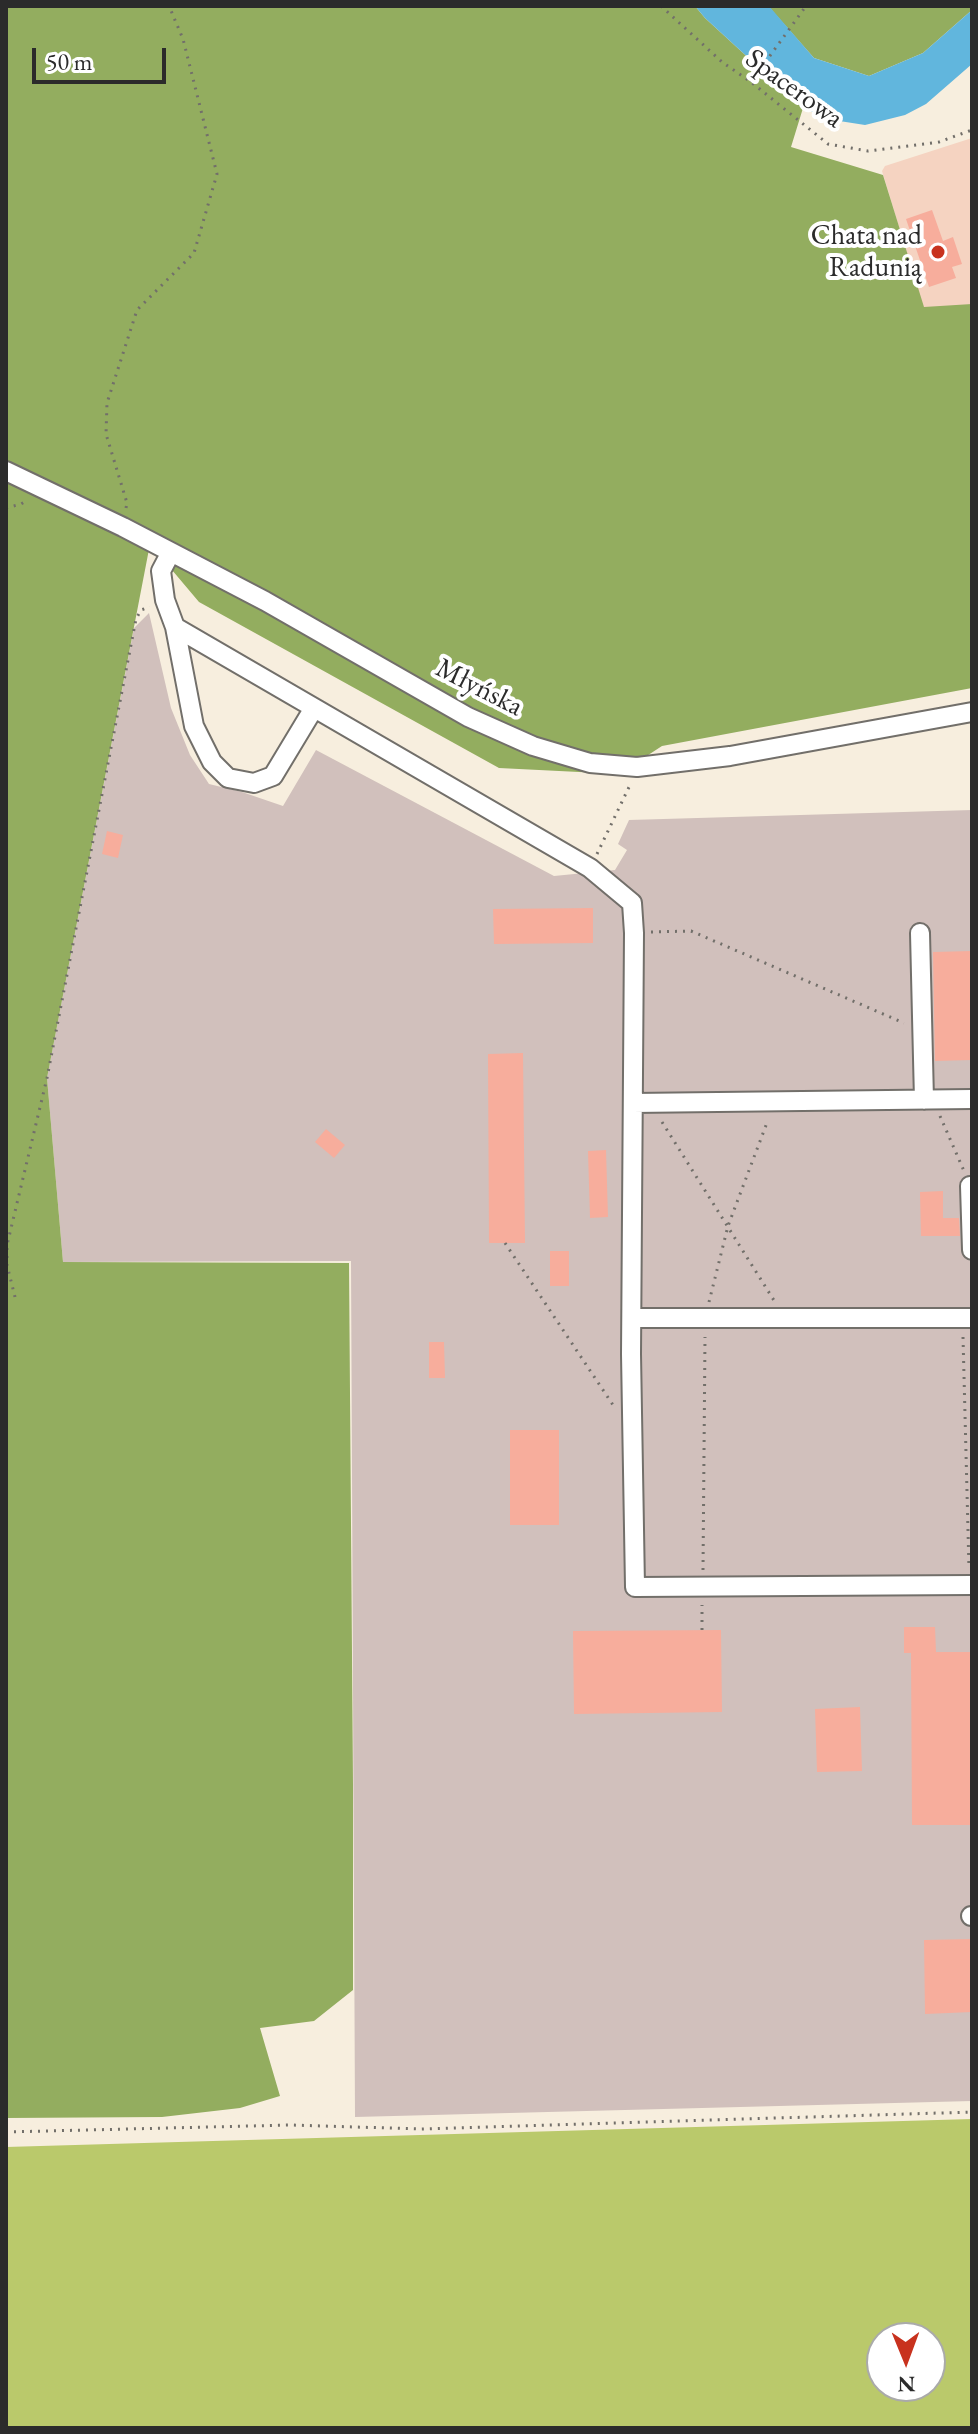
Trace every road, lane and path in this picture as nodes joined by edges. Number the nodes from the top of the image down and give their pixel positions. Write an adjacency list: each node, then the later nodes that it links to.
1 (169, 6): 7 (path)
2 (661, 6): 4 (path, Spacerowa)
3 (806, 6): 4 (path)
4 (751, 82): 5 (path, Spacerowa)
5 (972, 130)
6 (6, 471): 7 (street, Młyńska)
7 (123, 527): 8 (street, Młyńska)
8 (171, 552): 10 (street); 13 (street, Młyńska)
9 (136, 619): 26 (path)
10 (175, 627): 11 (street); 11 (street)
11 (314, 708): 14 (street)
12 (972, 712): 13 (street, Młyńska)
13 (637, 767): 14 (path)
14 (590, 868): 15 (street)
15 (634, 933): 17 (path); 21 (street)
16 (920, 933): 17 (street)
17 (923, 1030): 19 (street)
18 (972, 1099): 19 (street)
19 (929, 1100): 20 (street); 22 (path)
20 (776, 1101): 21 (street); 23 (path)
21 (642, 1103): 23 (path); 27 (street)
22 (970, 1186): 25 (street)
23 (728, 1226): 28 (path); 29 (path)
24 (505, 1243): 31 (path)
25 (972, 1250)
26 (15, 1297)
27 (632, 1318): 28 (street); 33 (street)
28 (705, 1318): 29 (street); 33 (path)
29 (786, 1318): 30 (street)
30 (967, 1318): 32 (path)
31 (616, 1409)
32 (971, 1585): 33 (street)
33 (703, 1587): 34 (path)
34 (702, 1630)
35 (972, 2112): 36 (path)
36 (6, 2132)

